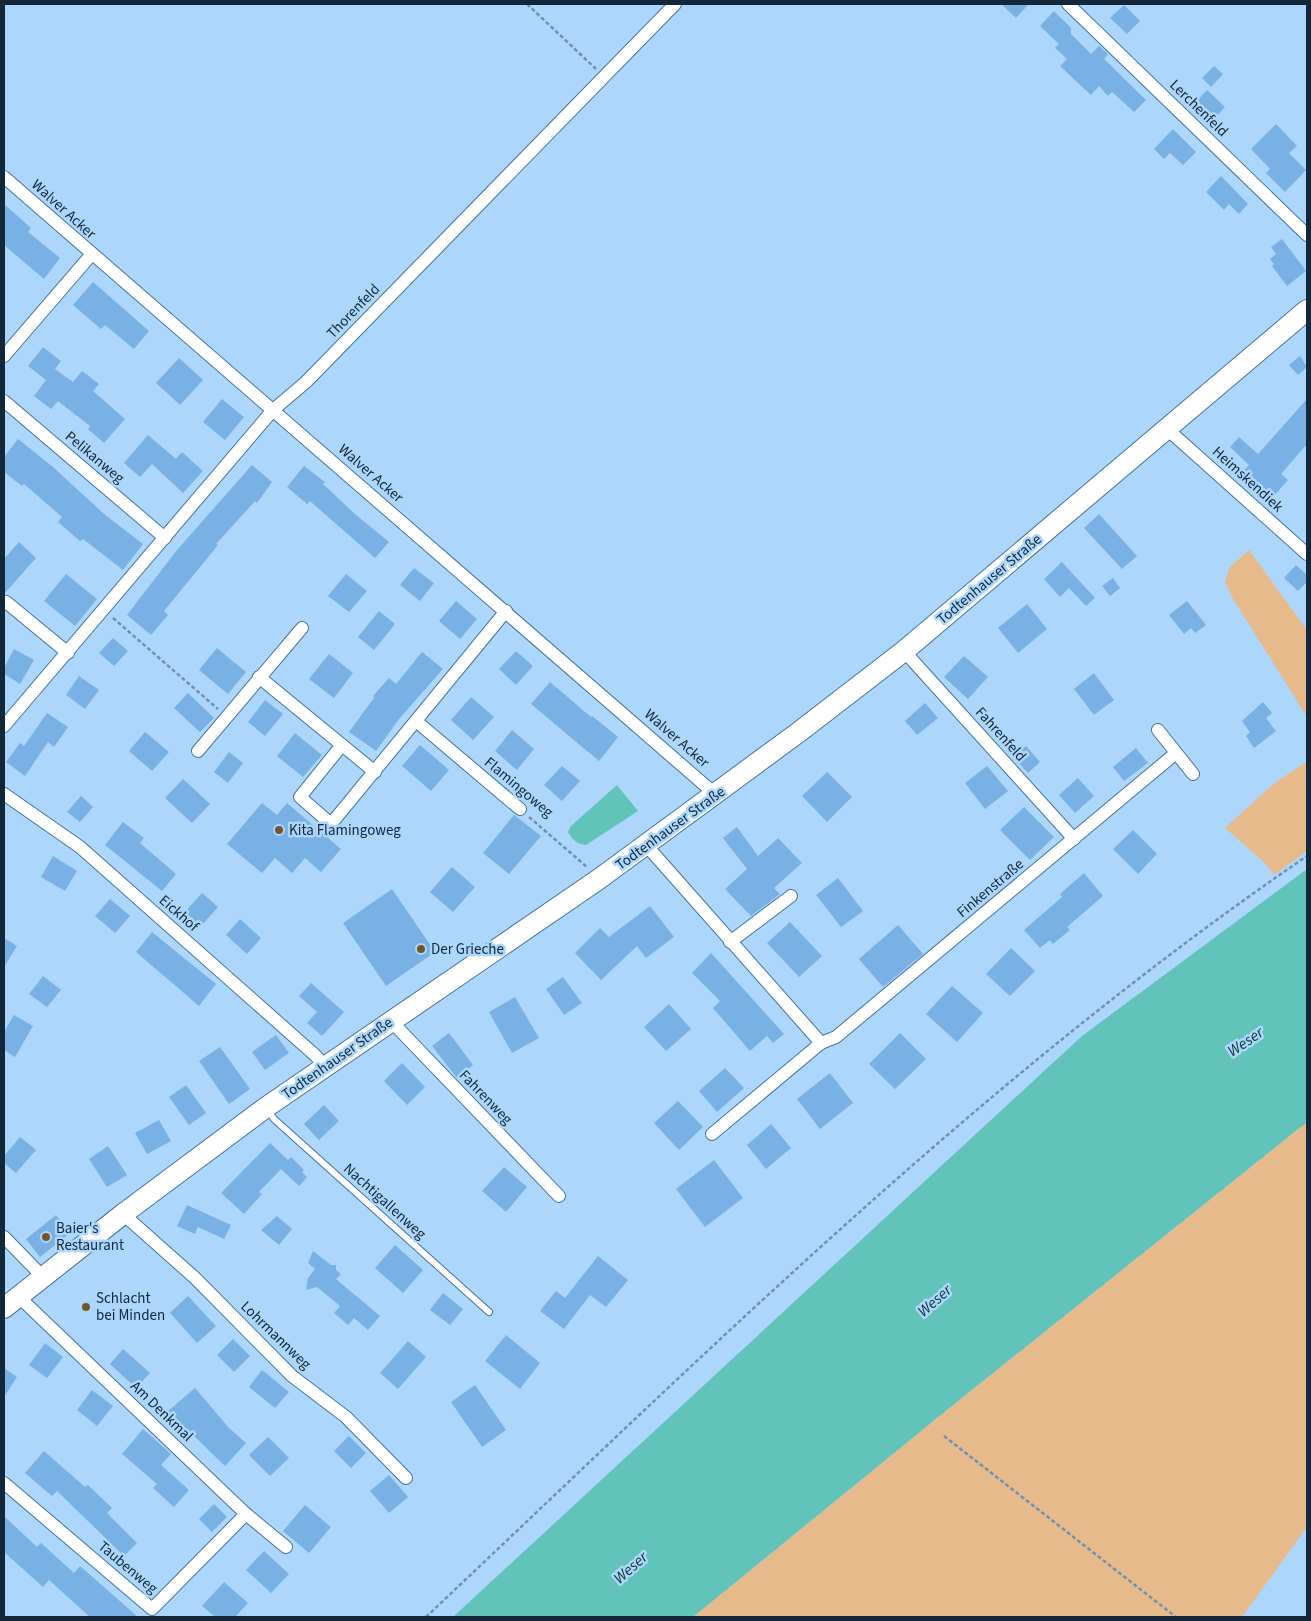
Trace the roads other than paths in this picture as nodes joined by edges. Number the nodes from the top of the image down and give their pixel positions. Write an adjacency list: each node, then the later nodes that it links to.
1 (675, 4): 9 (street, Thorenfeld)
2 (1068, 4): 4 (street, Lerchenfeld)
3 (4, 177): 5 (street, Walver Acker)
4 (1307, 235)
5 (91, 254): 7 (street); 9 (street, Walver Acker)
6 (1307, 310): 10 (main road, Todtenhauser Straße)
7 (4, 356)
8 (4, 401): 11 (street, Pelikanweg)
9 (273, 410): 11 (street, Thorenfeld); 14 (street, Walver Acker)
10 (1166, 428): 12 (street, Heimskendiek); 16 (main road, Todtenhauser Straße)
11 (165, 538): 17 (street, Thorenfeld)
12 (1307, 554)
13 (6, 602): 17 (street)
14 (506, 611): 19 (street); 28 (street, Walver Acker)
15 (302, 628): 18 (street)
16 (904, 651): 28 (main road, Todtenhauser Straße); 30 (street, Fahrenfeld)
17 (68, 653): 20 (street, Thorenfeld)
18 (259, 677): 22 (street); 23 (street)
19 (416, 721): 25 (street); 29 (street, Flamingoweg)
20 (4, 726)
21 (1158, 730): 24 (street)
22 (342, 745): 25 (street); 25 (street)
23 (198, 750)
24 (1176, 753): 26 (street); 30 (street, Finkenstraße)
25 (376, 772)
26 (1193, 774)
27 (4, 794): 36 (street, Eickhof)
28 (716, 794): 31 (main road, Todtenhauser Straße)
29 (520, 809)
30 (1074, 839): 35 (street, Finkenstraße)
31 (646, 845): 33 (street); 34 (main road, Todtenhauser Straße)
32 (791, 896): 33 (street)
33 (730, 942): 35 (street)
34 (391, 1021): 36 (main road, Todtenhauser Straße); 39 (street, Fahrenweg)
35 (821, 1044): 38 (street, Finkenstraße)
36 (324, 1066): 37 (main road, Todtenhauser Straße)
37 (265, 1108): 40 (main road, Todtenhauser Straße); 44 (lane, Nachtigallenweg)
38 (712, 1134)
39 (559, 1196)
40 (123, 1214): 42 (main road, Todtenhauser Straße); 45 (street, Lohrmannweg)
41 (4, 1237): 42 (street)
42 (43, 1277): 43 (main road, Todtenhauser Straße)
43 (11, 1302): 47 (street, Am Denkmal)
44 (489, 1312)
45 (406, 1478)
46 (4, 1483): 47 (street, Taubenweg)
47 (246, 1514): 48 (street, Am Denkmal)
48 (286, 1547)

